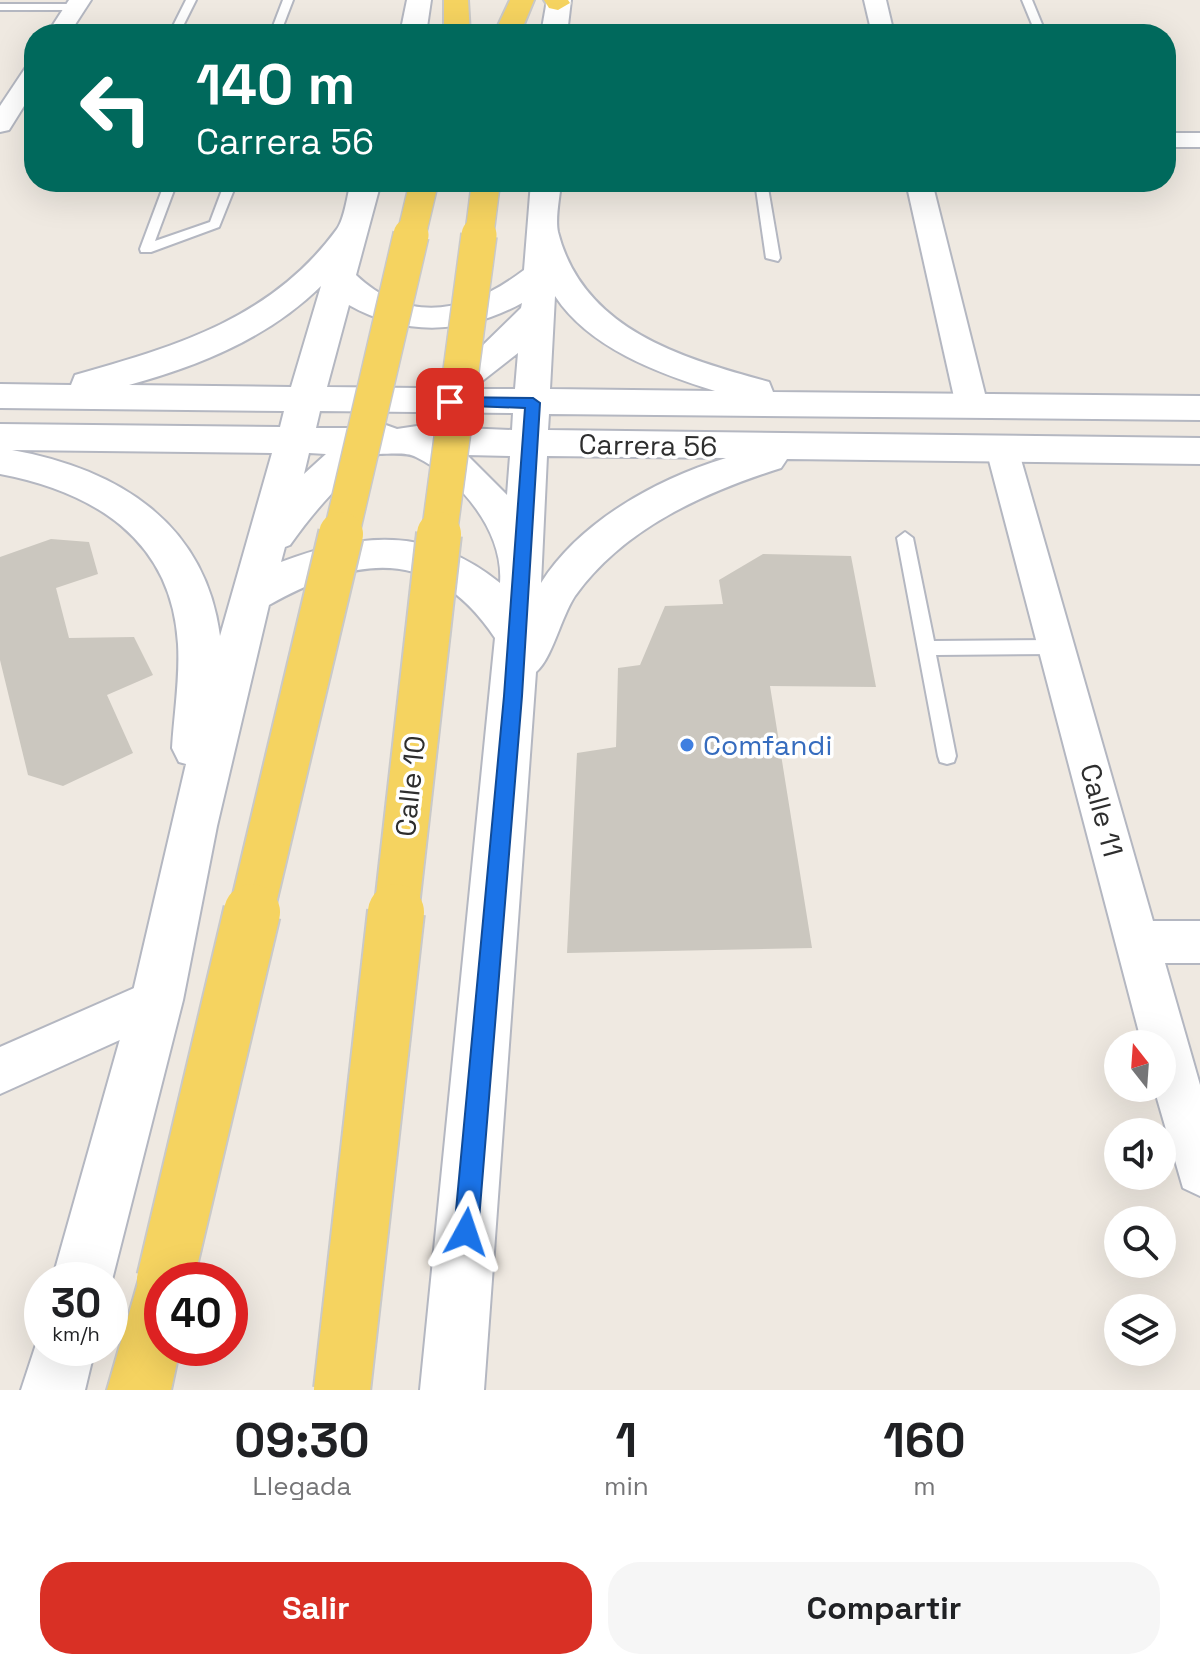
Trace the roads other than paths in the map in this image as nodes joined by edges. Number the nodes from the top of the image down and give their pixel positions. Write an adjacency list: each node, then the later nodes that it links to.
1 (191, 0): 12 (lane)
2 (288, 0): 13 (lane)
3 (419, 0): 14 (street)
4 (456, 0): 15 (main road)
5 (522, 0): 16 (main road)
6 (875, 0): 18 (street)
7 (1027, 0): 19 (lane)
8 (557, 1): 17 (street)
9 (78, 4): 10 (lane); 11 (street)
10 (0, 7)
11 (65, 24)
12 (179, 24)
13 (279, 24)
14 (415, 24)
15 (457, 24)
16 (511, 24)
17 (555, 24)
18 (881, 24)
19 (1037, 24)
20 (24, 97): 21 (street)
21 (1, 121)
22 (1176, 140): 23 (street)
23 (1200, 140)
24 (167, 192): 25 (lane)
25 (227, 192)
26 (363, 192): 32 (street)
27 (422, 192): 66 (main road, bridge)
28 (485, 192): 71 (main road, Calle 10, bridge)
29 (546, 192): 33 (street)
30 (763, 192): 34 (lane)
31 (921, 192): 41 (street)
32 (351, 228): 36 (street); 38 (street)
33 (544, 230): 35 (street); 40 (street)
34 (773, 258)
35 (540, 274): 36 (street); 37 (street)
36 (336, 293): 39 (street); 43 (street)
37 (539, 309): 43 (street); 44 (street)
38 (0, 395): 39 (street)
39 (306, 401): 43 (street); 46 (street)
40 (894, 406): 41 (street, Carrera 56); 44 (street, Carrera 56)
41 (972, 406): 42 (street, Carrera 56)
42 (1200, 408)
43 (402, 421): 44 (street, Carrera 56); 46 (street, Carrera 56); 52 (street); 53 (street)
44 (531, 423): 47 (street, Carrera 56); 52 (street)
45 (0, 437): 46 (street, Carrera 56)
46 (295, 439): 53 (street)
47 (856, 447): 48 (street, Carrera 56); 57 (street)
48 (1002, 449): 49 (street, Carrera 56); 55 (street, Calle 11)
49 (1200, 451)
50 (0, 461): 59 (street)
51 (905, 538): 56 (lane)
52 (522, 560): 54 (street)
53 (258, 575): 54 (street); 59 (street)
54 (515, 633): 57 (street)
55 (1057, 647): 56 (lane); 60 (street, Calle 11)
56 (925, 648): 58 (lane)
57 (513, 696): 72 (street)
58 (947, 756)
59 (193, 826): 62 (street)
60 (1139, 942): 61 (street); 64 (street, Calle 11)
61 (1200, 942)
62 (157, 1000): 63 (street); 65 (street)
63 (0, 1071)
64 (1200, 1171)
65 (87, 1262)
66 (169, 1262)
67 (59, 1366): 69 (street)
68 (145, 1366): 70 (main road)
69 (53, 1390)
70 (139, 1390)
71 (342, 1390)
72 (452, 1390)

